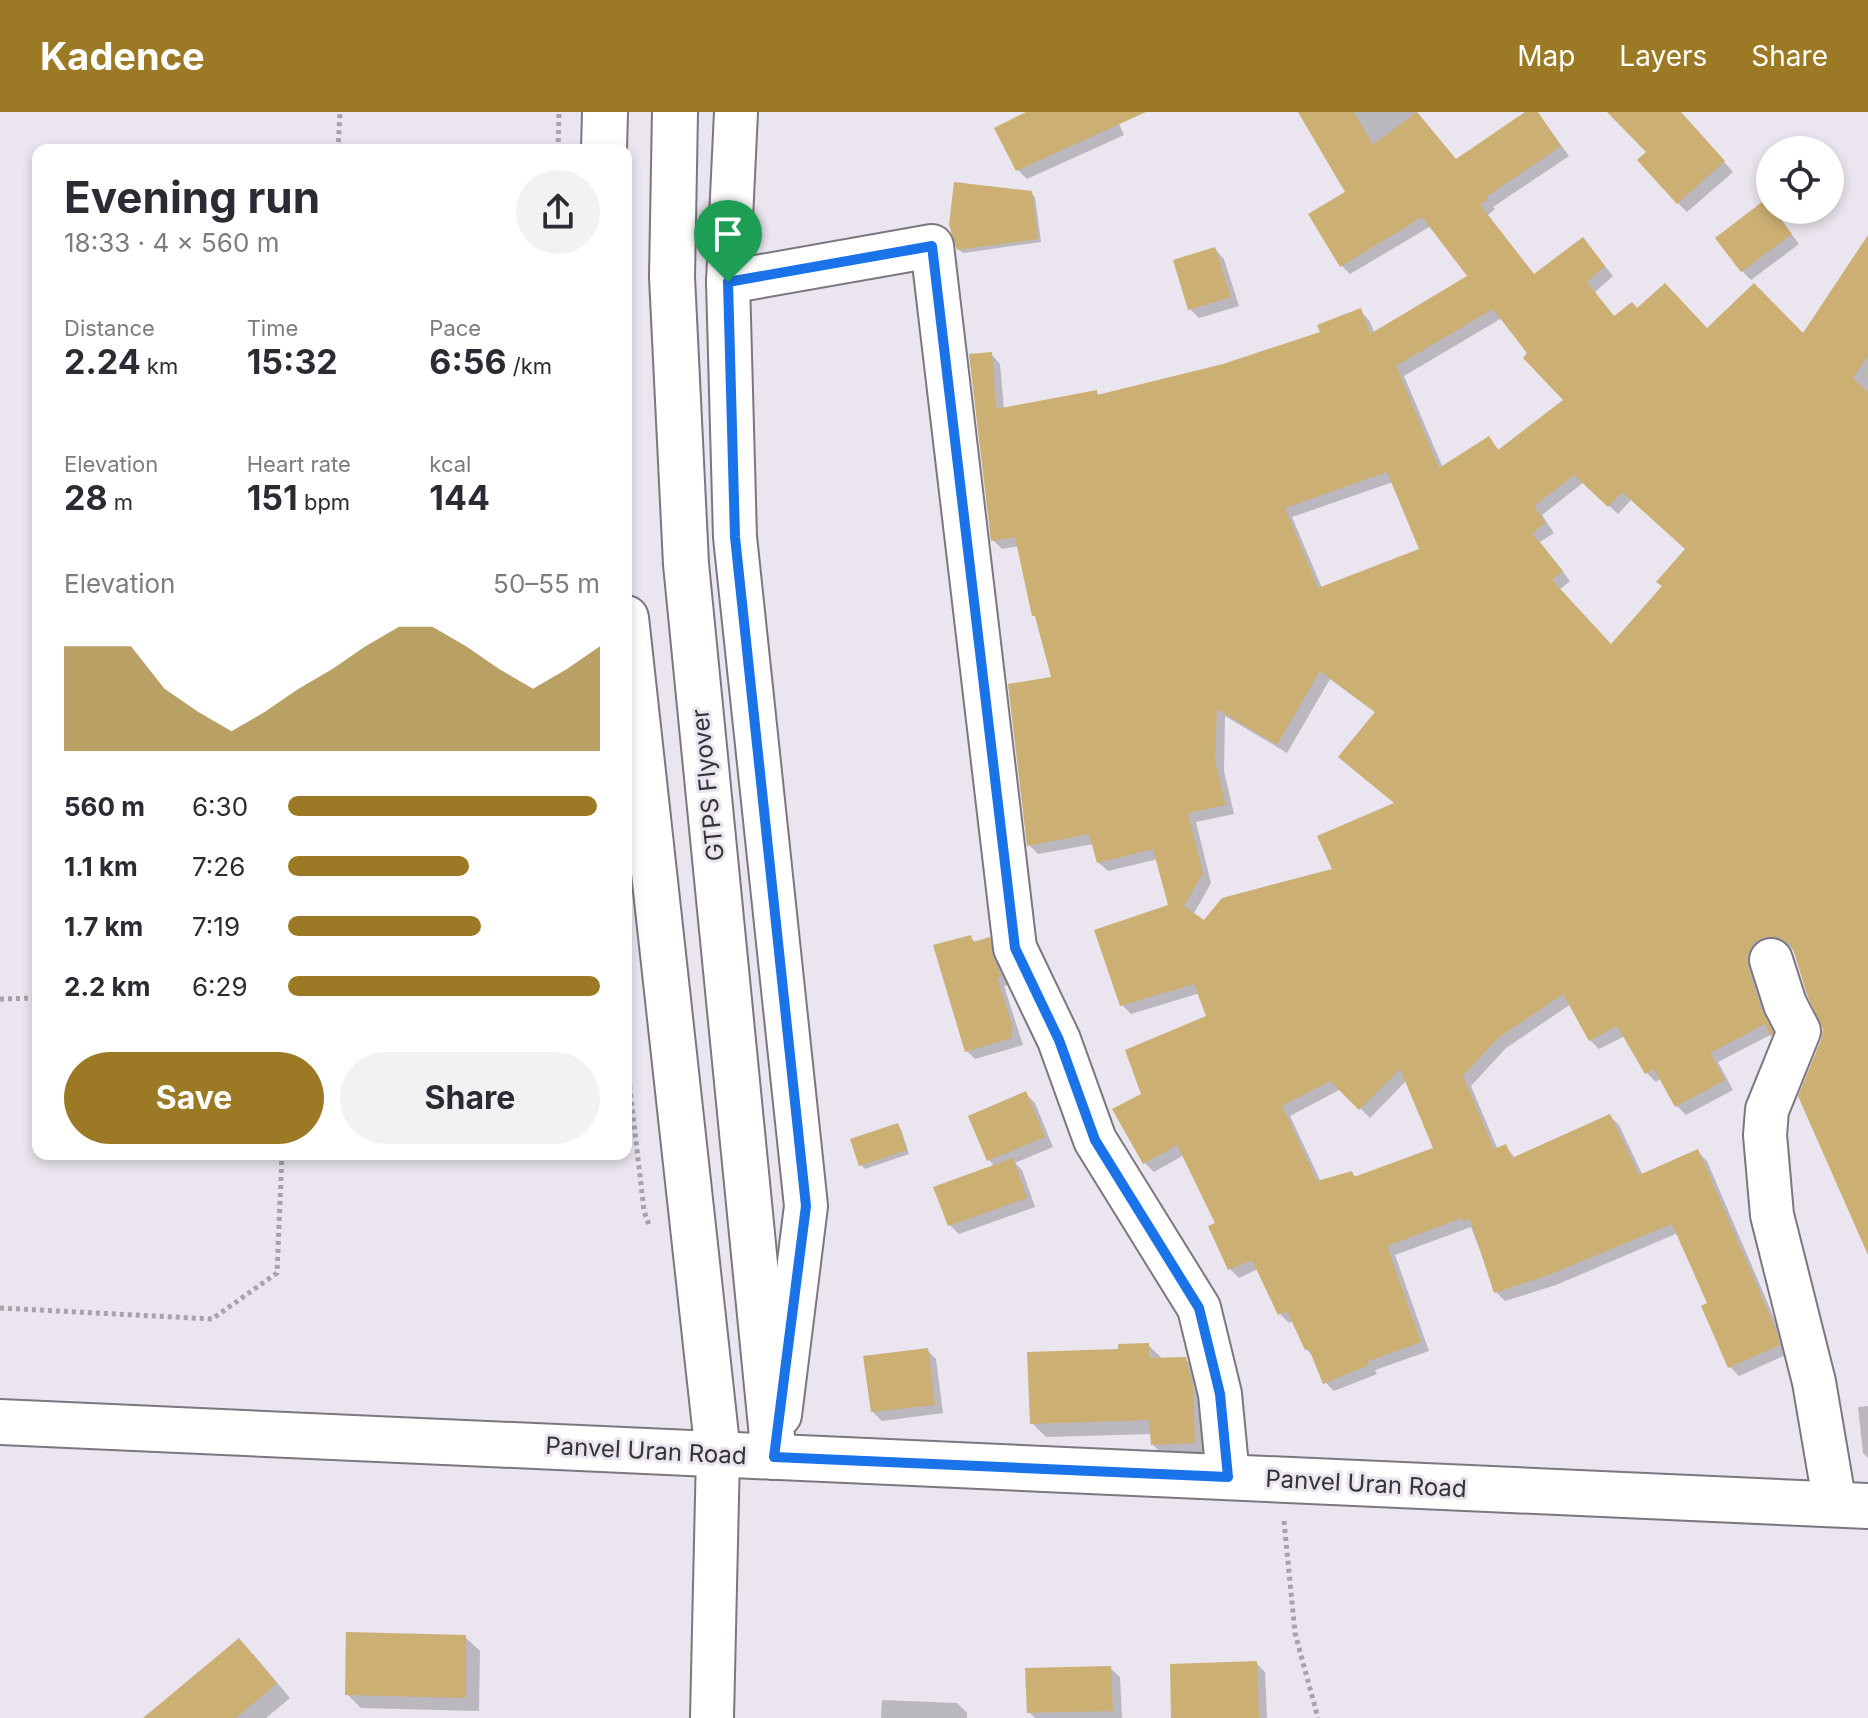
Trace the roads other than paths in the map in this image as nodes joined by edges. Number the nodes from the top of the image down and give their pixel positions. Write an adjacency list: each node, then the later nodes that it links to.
1 (605, 112): 4 (main road)
2 (675, 112): 10 (main road, GTPS Flyover)
3 (736, 112): 5 (street)
4 (604, 144)
5 (728, 282): 10 (street); 11 (street)
6 (632, 672): 9 (main road)
7 (1771, 960): 12 (street)
8 (0, 1422): 9 (main road, Panvel Uran Road)
9 (718, 1454): 10 (main road, Panvel Uran Road); 13 (street)
10 (774, 1457): 11 (main road, Panvel Uran Road)
11 (1228, 1477): 12 (main road, Panvel Uran Road)
12 (1852, 1506)
13 (712, 1718)

